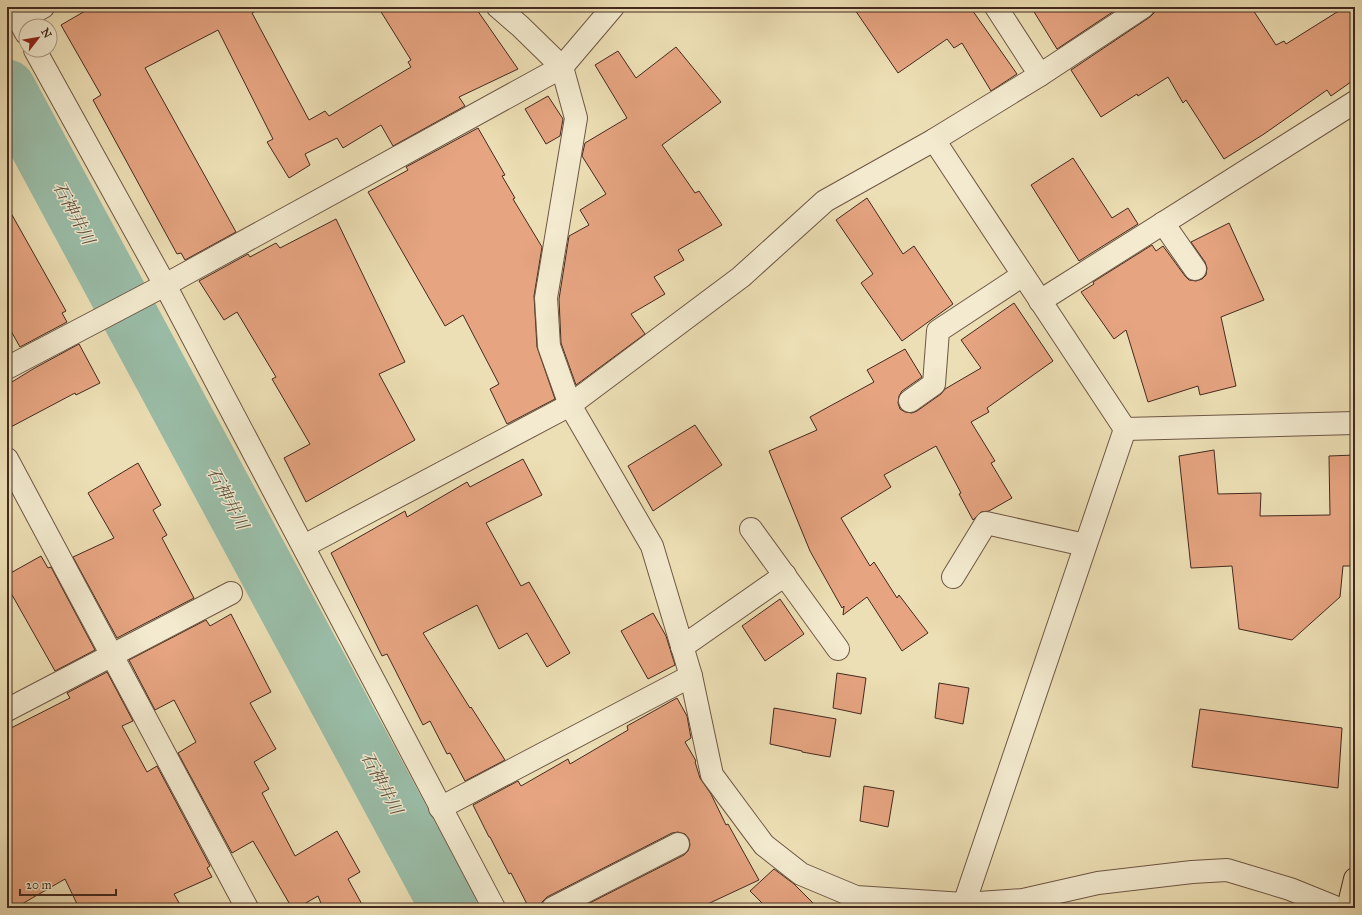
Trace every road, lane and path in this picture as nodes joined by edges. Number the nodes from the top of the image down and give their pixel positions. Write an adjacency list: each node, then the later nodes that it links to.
1 (43, 7): 6 (street)
2 (498, 7): 8 (street)
3 (613, 7): 8 (street)
4 (996, 7): 9 (street)
5 (1144, 7): 9 (street)
6 (23, 18)
7 (39, 58): 15 (street)
8 (562, 67): 15 (street); 19 (street)
9 (1040, 75): 11 (street)
10 (1355, 102): 12 (street)
11 (934, 140): 14 (street); 19 (street)
12 (1163, 223): 13 (street); 16 (street)
13 (1195, 269)
14 (1023, 275): 16 (street); 18 (street)
15 (156, 289): 17 (street); 25 (street)
16 (1040, 301): 21 (street)
17 (7, 368)
18 (910, 401)
19 (570, 405): 25 (street); 29 (street)
20 (1355, 423): 21 (street)
21 (1124, 429): 24 (street)
22 (7, 459): 31 (street)
23 (751, 529): 26 (street)
24 (1084, 545): 27 (street); 37 (street)
25 (304, 546): 34 (street)
26 (785, 575): 29 (street); 30 (street)
27 (953, 577)
28 (231, 593): 31 (street)
29 (682, 647): 32 (street)
30 (838, 649)
31 (111, 655): 33 (street); 38 (street)
32 (691, 676): 34 (street); 37 (street)
33 (7, 710)
34 (440, 808): 39 (street)
35 (678, 844): 40 (street)
36 (1355, 879): 42 (main road)
37 (964, 906): 41 (street)
38 (247, 908)
39 (494, 908)
40 (553, 908)
41 (1336, 908)
42 (1348, 908)

